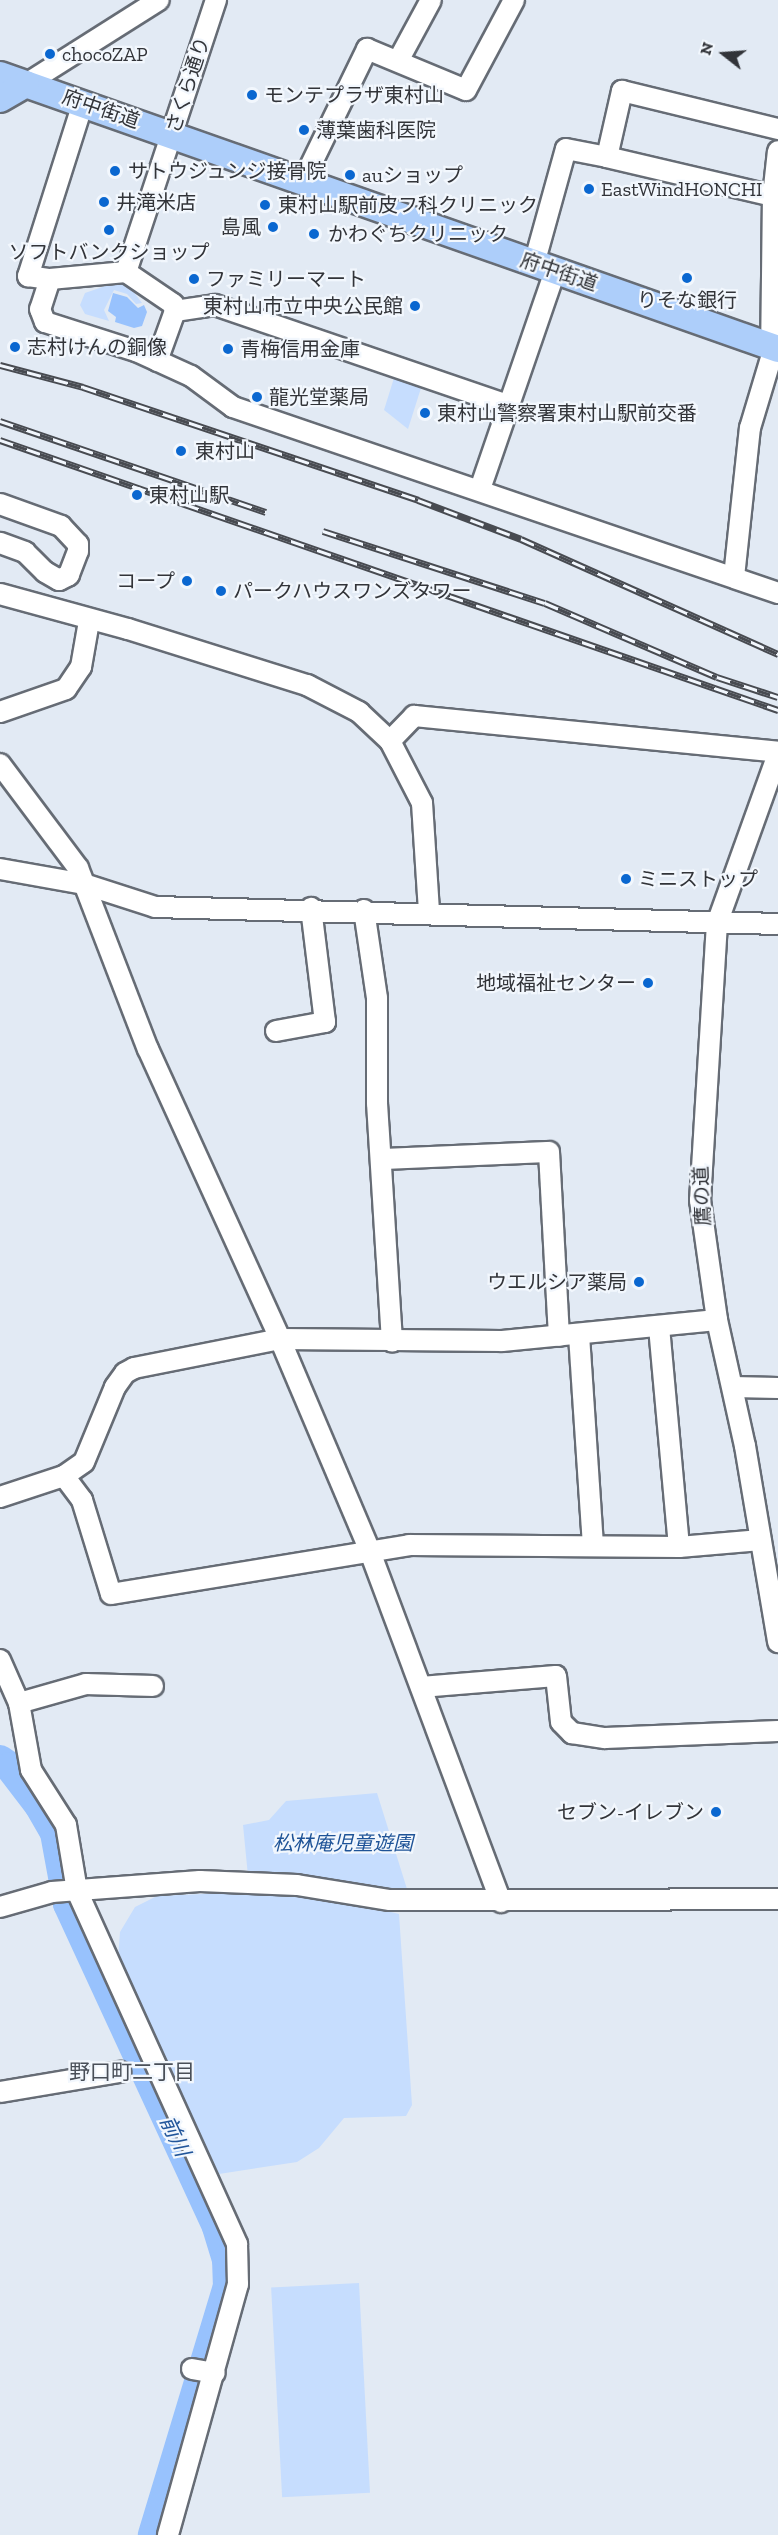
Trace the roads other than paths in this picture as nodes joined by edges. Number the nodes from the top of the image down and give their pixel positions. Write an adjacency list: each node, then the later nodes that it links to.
1 (159, 0): 7 (street)
2 (216, 0): 11 (street, さくら通り)
3 (430, 0): 5 (street)
4 (514, 0): 5 (street)
5 (398, 61): 14 (street)
6 (0, 75): 7 (main road, 府中街道)
7 (26, 84): 8 (main road); 9 (main road, 府中街道)
8 (0, 99)
9 (83, 103): 11 (main road, 府中街道); 18 (street)
10 (778, 129): 13 (street)
11 (172, 134): 14 (main road, 府中街道); 17 (street, さくら通り)
12 (778, 151): 15 (street)
13 (608, 157): 15 (street); 16 (street)
14 (303, 181): 16 (main road, 府中街道)
15 (773, 196): 20 (street)
16 (544, 268): 20 (main road, 府中街道); 22 (street)
17 (126, 272): 18 (street); 19 (street)
18 (50, 279): 21 (street)
19 (175, 311): 21 (street); 22 (street)
20 (774, 348): 26 (street)
21 (156, 361): 23 (street)
22 (507, 405): 23 (street)
23 (480, 489): 26 (street)
24 (0, 504): 25 (street)
25 (0, 543)
26 (734, 577): 27 (street)
27 (778, 593)
28 (0, 594): 29 (street)
29 (89, 621): 30 (street); 31 (street)
30 (0, 712)
31 (390, 741): 32 (street); 38 (street)
32 (778, 753): 39 (street, 鷹の道)
33 (0, 764): 35 (street)
34 (0, 869): 35 (street)
35 (84, 884): 36 (street); 47 (street)
36 (311, 908): 37 (street); 41 (street)
37 (364, 910): 38 (street); 42 (street)
38 (429, 912): 39 (street)
39 (717, 923): 40 (street); 43 (street, 鷹の道)
40 (778, 924)
41 (276, 1031)
42 (382, 1159): 46 (street); 48 (street)
43 (717, 1320): 44 (street); 49 (street, 鷹の道)
44 (659, 1327): 45 (street); 55 (street)
45 (579, 1335): 46 (street); 54 (street)
46 (559, 1336): 48 (street)
47 (280, 1339): 48 (street); 51 (street); 56 (street)
48 (392, 1342)
49 (733, 1387): 50 (street); 53 (street, 鷹の道)
50 (778, 1388)
51 (64, 1476): 52 (street); 56 (street)
52 (0, 1497)
53 (761, 1540): 55 (street); 57 (street, 鷹の道)
54 (593, 1546): 55 (street); 56 (street)
55 (679, 1547)
56 (369, 1549): 61 (street)
57 (776, 1616): 58 (street, 鷹の道)
58 (778, 1642)
59 (0, 1660): 62 (street)
60 (153, 1686): 62 (street)
61 (421, 1687): 63 (street); 66 (street)
62 (19, 1703): 64 (street)
63 (778, 1731)
64 (66, 1891): 66 (street); 67 (street); 71 (street)
65 (778, 1899): 66 (street)
66 (501, 1902)
67 (0, 1907)
68 (120, 2072): 69 (street)
69 (0, 2092)
70 (192, 2370): 71 (street)
71 (214, 2373): 72 (street)
72 (168, 2535)

